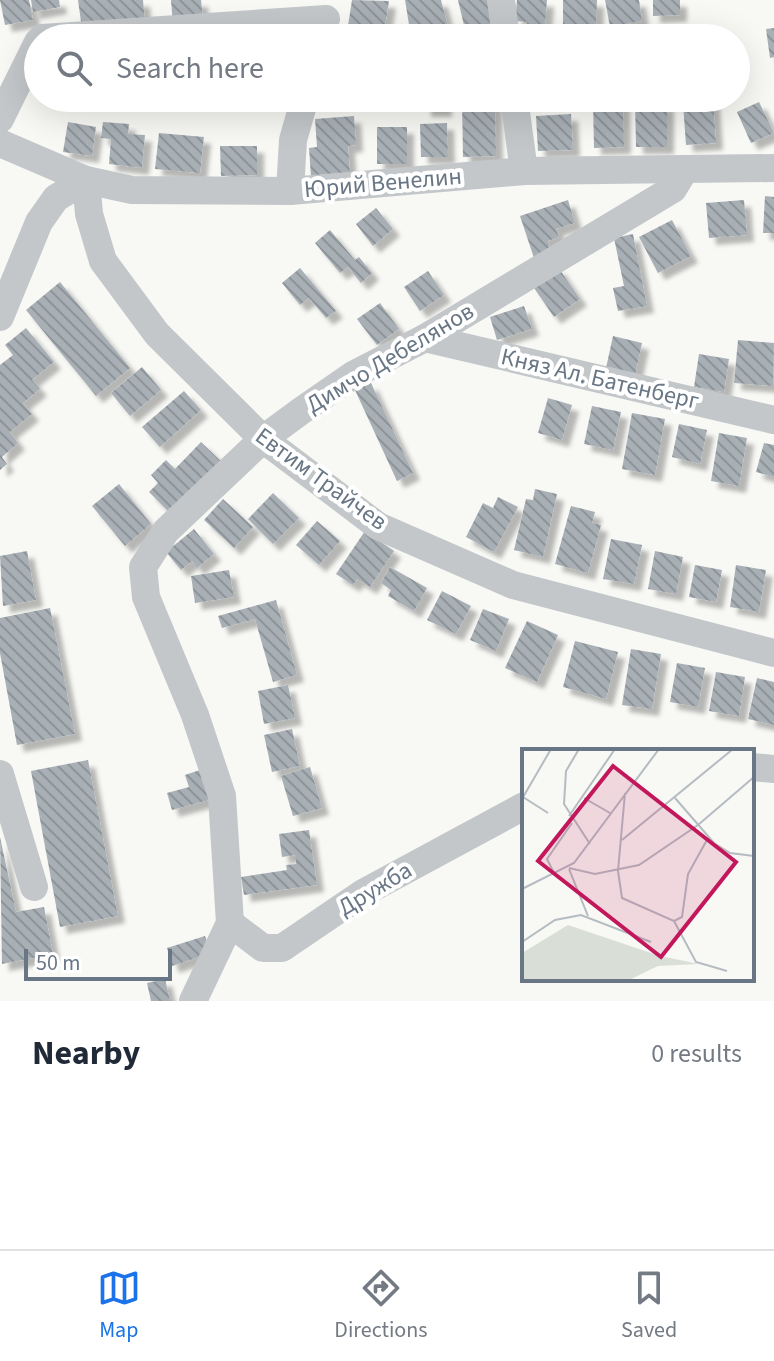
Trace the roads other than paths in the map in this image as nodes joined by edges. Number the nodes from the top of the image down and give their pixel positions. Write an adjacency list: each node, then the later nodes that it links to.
1 (501, 0): 4 (street)
2 (328, 19): 3 (street)
3 (259, 24)
4 (504, 24)
5 (24, 72): 8 (street)
6 (301, 112): 14 (street)
7 (516, 112): 12 (street)
8 (0, 119)
9 (0, 143): 13 (street, Юрий Венелин)
10 (774, 168): 11 (street, Юрий Венелин)
11 (685, 169): 12 (street, Юрий Венелин); 16 (street, Димчо Дебелянов)
12 (524, 171): 14 (street, Юрий Венелин)
13 (86, 180): 14 (street, Юрий Венелин); 15 (street); 18 (street, Евтим Трайчев)
14 (290, 191)
15 (0, 317)
16 (425, 338): 17 (street, Княз Ал. Батенберг); 18 (street, Димчо Дебелянов)
17 (774, 420)
18 (263, 439): 19 (street, Евтим Трайчев); 25 (street, Димчо Дебелянов)
19 (774, 653)
20 (754, 767): 21 (street)
21 (774, 769)
22 (0, 774): 24 (street)
23 (522, 807): 25 (street, Дружба)
24 (34, 887)
25 (230, 923): 26 (street, Димчо Дебелянов)
26 (193, 1001)

